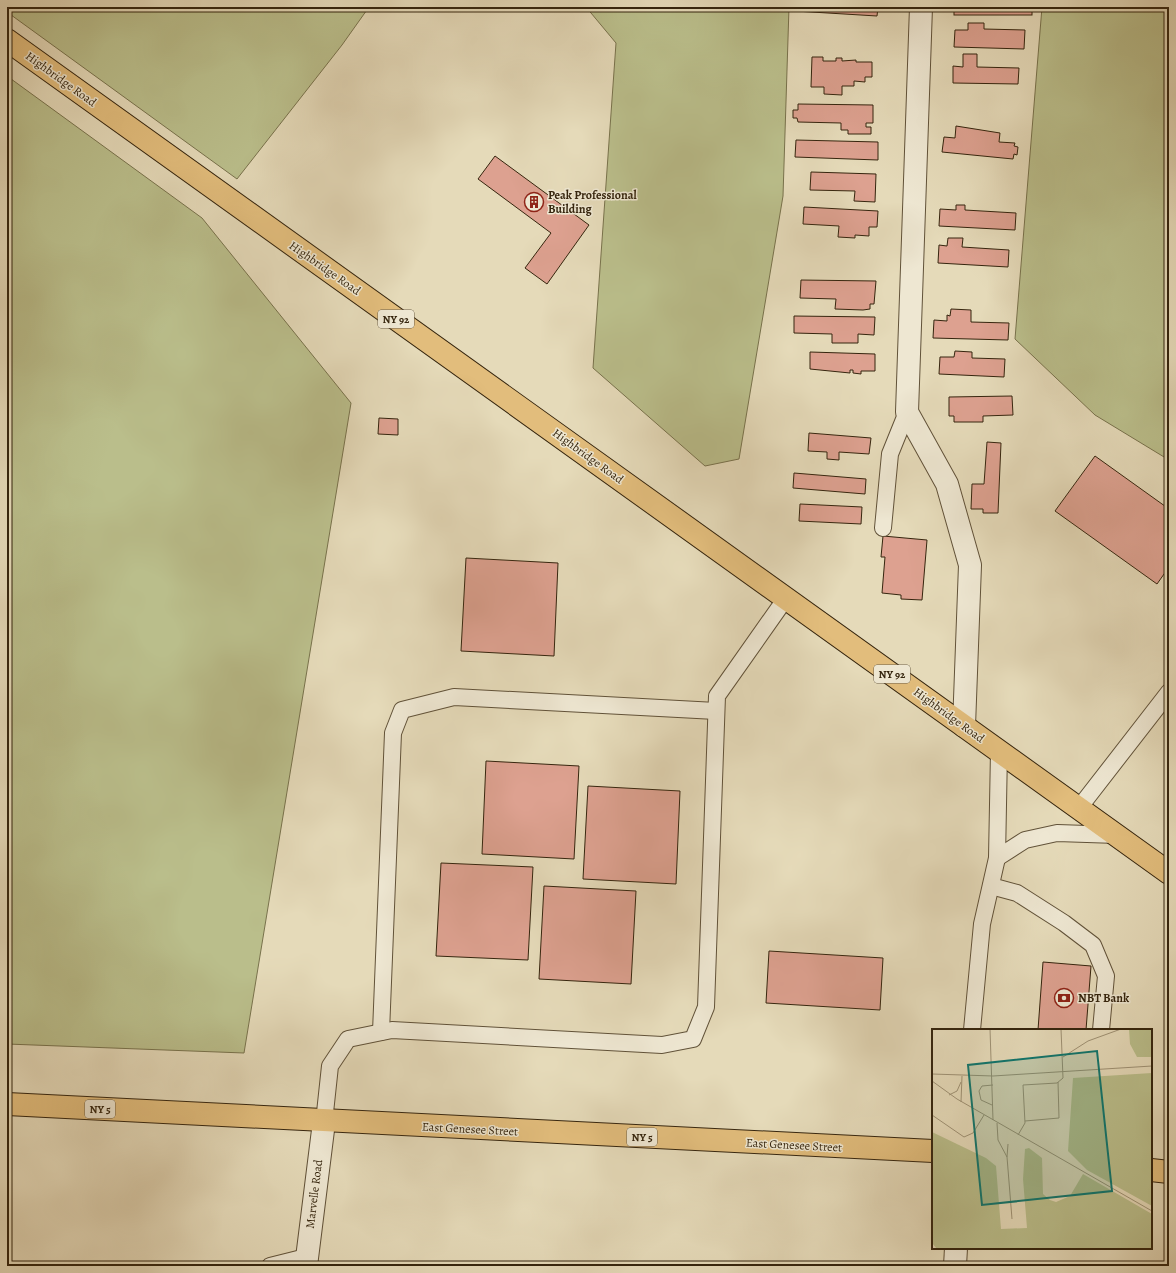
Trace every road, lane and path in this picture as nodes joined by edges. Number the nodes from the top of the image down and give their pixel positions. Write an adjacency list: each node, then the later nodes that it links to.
1 (920, 7): 3 (street)
2 (7, 40): 5 (main road, Highbridge Road / NY 92)
3 (907, 412): 4 (lane); 8 (street)
4 (883, 528)
5 (786, 598): 7 (lane); 8 (main road, Highbridge Road / NY 92)
6 (1169, 692): 10 (lane)
7 (716, 711): 17 (lane); 17 (lane)
8 (964, 726): 9 (main road, Highbridge Road / NY 92)
9 (999, 751): 10 (main road, Highbridge Road / NY 92); 12 (lane)
10 (1079, 808): 11 (main road, Highbridge Road / NY 92)
11 (1117, 835): 12 (lane); 13 (main road, Highbridge Road / NY 92)
12 (997, 858): 14 (lane)
13 (1169, 873)
14 (990, 886): 15 (lane); 16 (lane)
15 (972, 1029)
16 (1101, 1029)
17 (381, 1032): 19 (lane)
18 (7, 1104): 19 (main road, East Genesee Street / NY 5)
19 (324, 1122): 20 (main road, East Genesee Street / NY 5); 24 (street, Marvelle Road)
20 (932, 1152)
21 (1152, 1170): 22 (main road)
22 (1169, 1172)
23 (956, 1249): 26 (street)
24 (306, 1262): 25 (lane)
25 (270, 1266)
26 (955, 1266)

